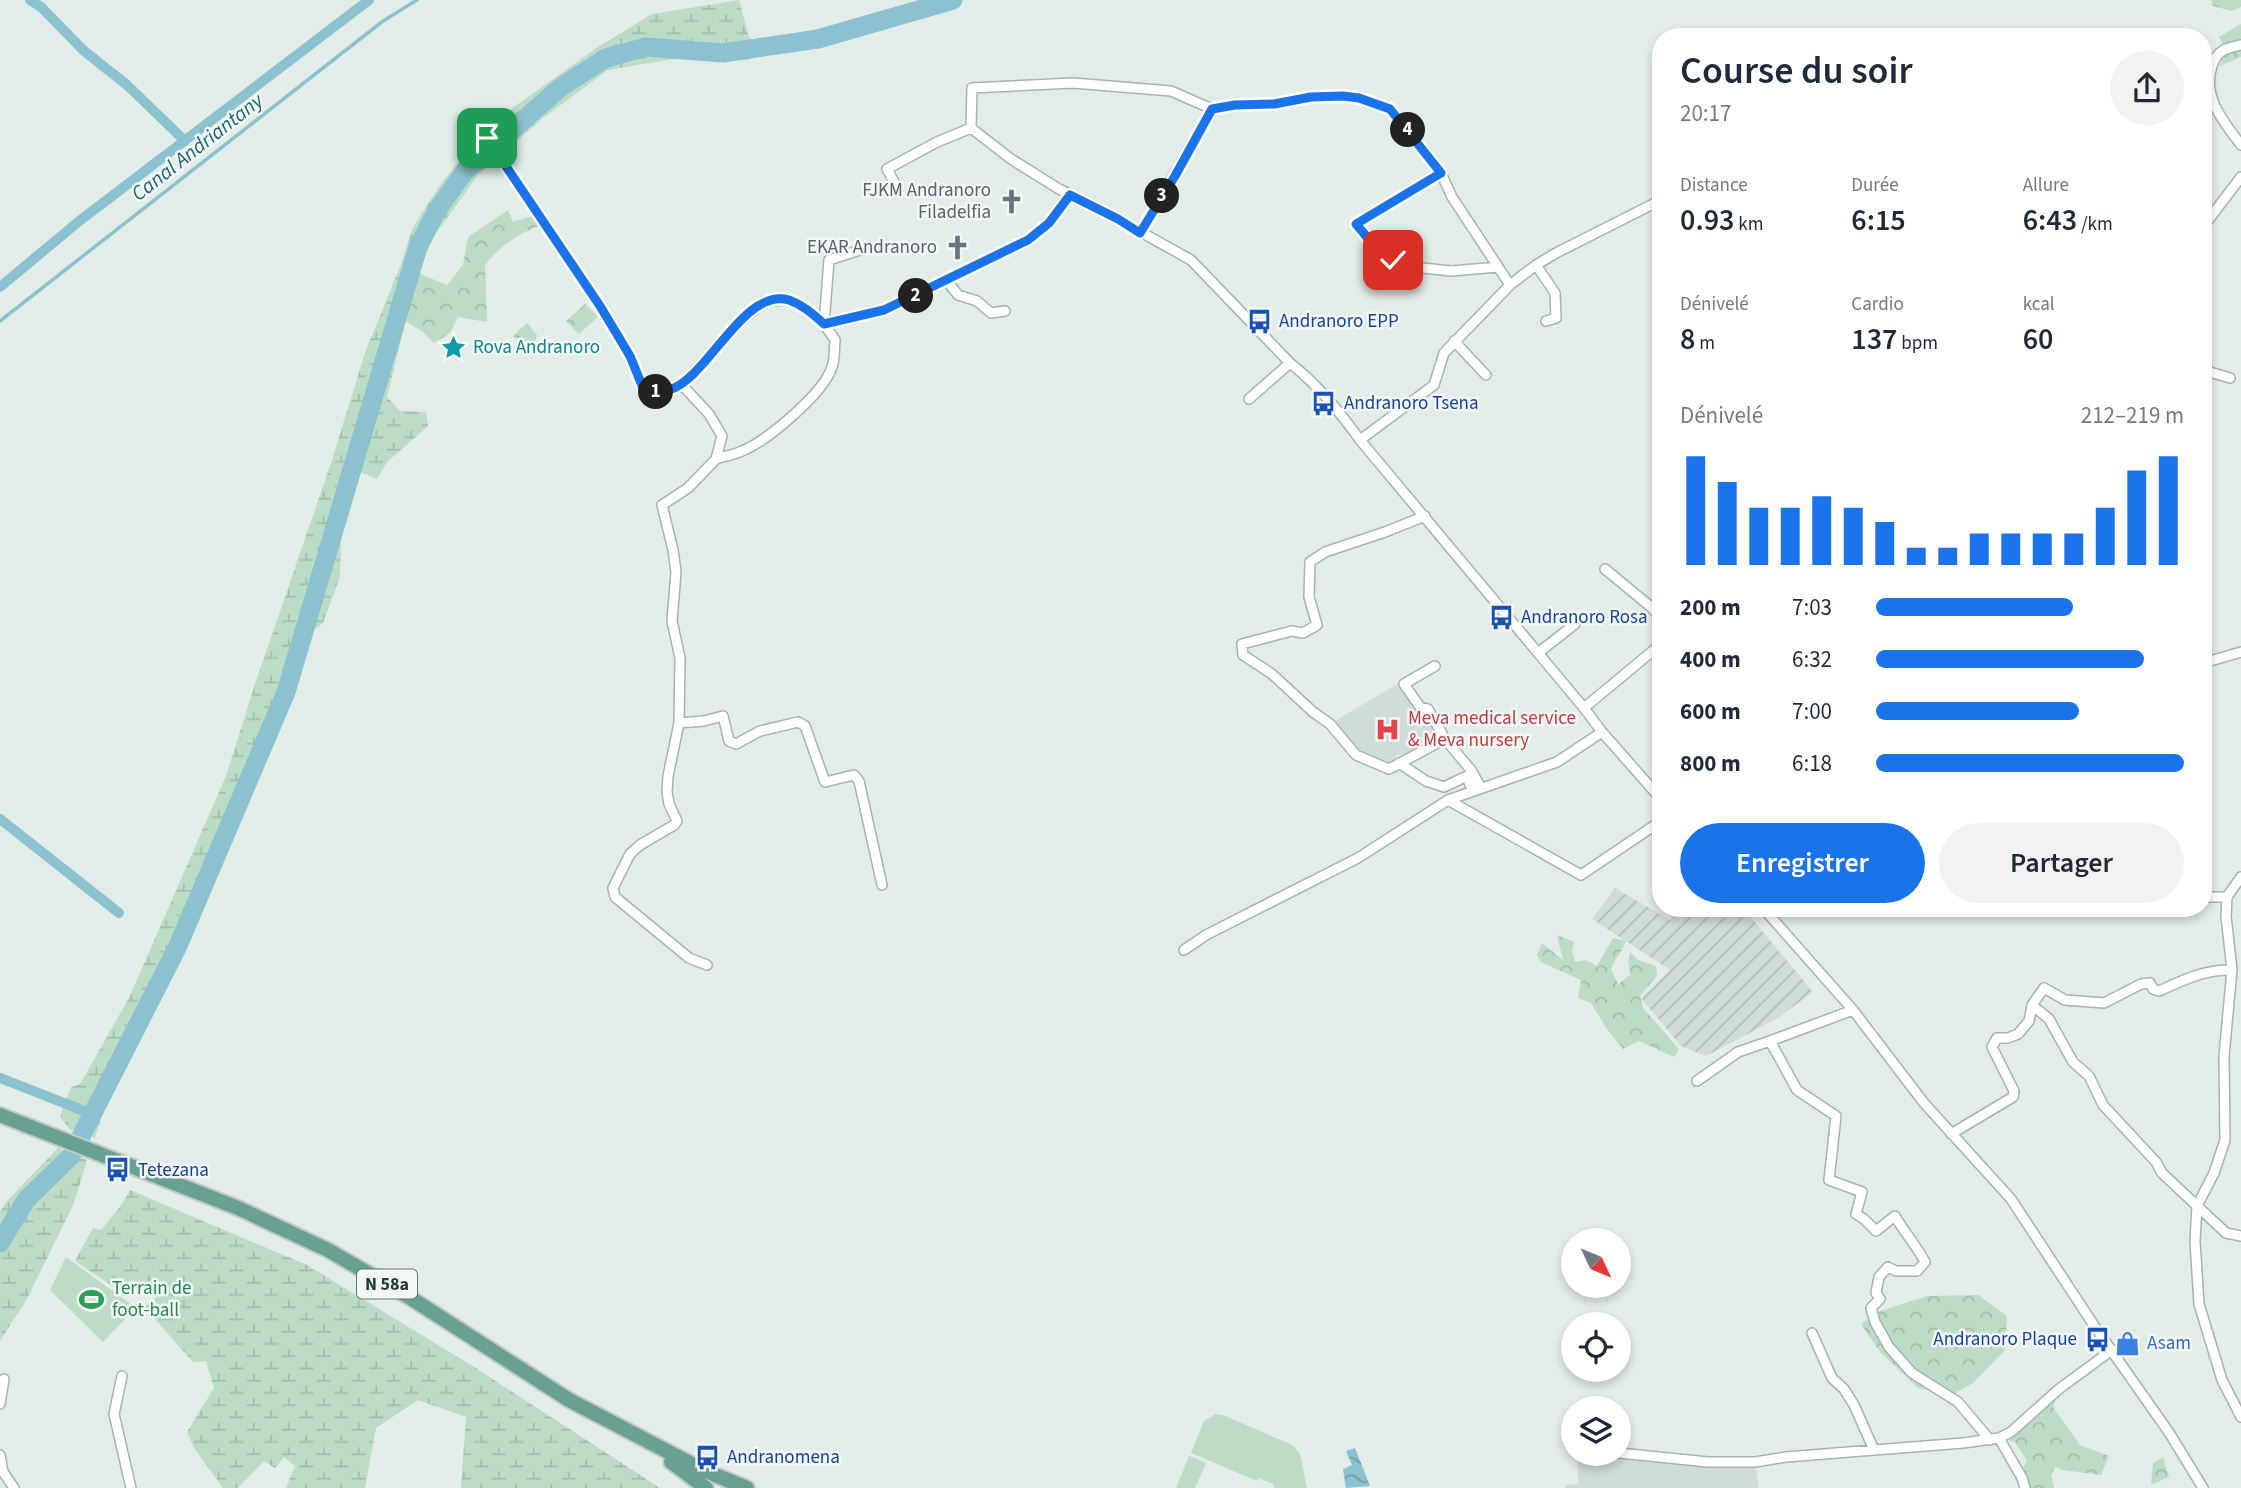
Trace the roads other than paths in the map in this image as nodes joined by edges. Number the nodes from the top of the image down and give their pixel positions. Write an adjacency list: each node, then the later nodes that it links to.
1 (2241, 45): 2 (street)
2 (2212, 68)
3 (2212, 101): 7 (street)
4 (1212, 109): 5 (street); 8 (street); 14 (street)
5 (971, 128): 10 (street); 11 (street)
6 (487, 138): 28 (street)
7 (2241, 145)
8 (1441, 173): 17 (street); 17 (street)
9 (2241, 177): 13 (street)
10 (894, 182)
11 (1070, 195): 14 (street); 18 (street)
12 (1652, 205): 16 (street)
13 (2212, 215)
14 (1140, 233): 24 (street)
15 (860, 250): 22 (street)
16 (1536, 265): 19 (street); 21 (street)
17 (1498, 267): 19 (street)
18 (947, 281): 20 (street); 22 (street)
19 (1510, 285): 23 (street)
20 (1005, 311)
21 (1546, 321)
22 (824, 324): 28 (street); 31 (street)
23 (1454, 341): 26 (street); 30 (street)
24 (1290, 363): 29 (street); 30 (street)
25 (2212, 373): 27 (street)
26 (1486, 374)
27 (2230, 378)
28 (682, 385): 31 (street)
29 (1249, 399)
30 (1360, 440): 32 (street)
31 (716, 459): 42 (street)
32 (1424, 516): 38 (street); 45 (street)
33 (1605, 569): 34 (street)
34 (1652, 608)
35 (1575, 624): 38 (street)
36 (1652, 651): 41 (street)
37 (2241, 652): 39 (street)
38 (1538, 653): 41 (street)
39 (2212, 660)
40 (1435, 666): 44 (street)
41 (1584, 708): 43 (street)
42 (679, 723): 51 (street); 56 (street)
43 (1602, 732): 46 (street); 47 (street)
44 (1445, 739): 45 (street); 46 (street)
45 (1399, 763): 46 (street)
46 (1481, 789): 48 (street)
47 (1652, 789)
48 (1448, 800): 49 (street); 55 (street)
49 (1652, 827)
50 (2241, 877): 53 (street)
51 (883, 885)
52 (2212, 897): 53 (street)
53 (2227, 897): 57 (street)
54 (1771, 917): 59 (street)
55 (1184, 950)
56 (707, 965)
57 (2232, 970): 58 (street); 64 (street)
58 (2032, 1004): 63 (street); 64 (street)
59 (1853, 1010): 60 (street); 63 (street)
60 (1770, 1041): 61 (street); 72 (street)
61 (1697, 1081)
62 (0, 1115): 73 (main road, N 58a)
63 (1951, 1134): 67 (street)
64 (2197, 1206): 65 (street); 71 (street)
65 (2241, 1236)
66 (1812, 1333): 74 (street)
67 (2112, 1350): 72 (street); 82 (street)
68 (122, 1376): 78 (street)
69 (4, 1379): 70 (street)
70 (0, 1404)
71 (2241, 1418)
72 (1995, 1439): 74 (street); 81 (street)
73 (642, 1440): 79 (main road); 80 (main road, N 58a)
74 (1874, 1450): 75 (street)
75 (1631, 1454)
76 (0, 1455): 77 (street)
77 (14, 1488)
78 (131, 1488)
79 (706, 1488)
80 (747, 1488)
81 (2025, 1488)
82 (2203, 1488)

